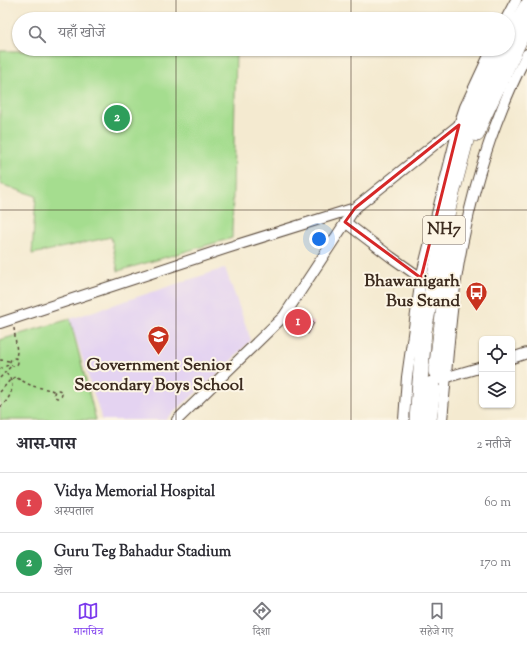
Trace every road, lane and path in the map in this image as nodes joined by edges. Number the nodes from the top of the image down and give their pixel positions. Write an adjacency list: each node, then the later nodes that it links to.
1 (516, 0): 3 (street)
2 (527, 6): 5 (highway)
3 (510, 12)
4 (527, 24): 6 (highway, NH7)
5 (515, 27)
6 (515, 50)
7 (527, 54): 26 (street)
8 (489, 56): 12 (street)
9 (500, 56): 11 (highway, NH7)
10 (512, 56): 26 (highway, NH7)
11 (473, 116): 12 (street); 29 (highway, NH7)
12 (459, 125): 13 (street); 15 (street)
13 (355, 208): 14 (street); 16 (street)
14 (345, 222): 15 (street); 33 (street)
15 (421, 278): 34 (street)
16 (12, 319): 17 (street); 20 (path)
17 (0, 322)
18 (527, 353): 19 (street)
19 (515, 357)
20 (16, 358): 22 (path); 22 (path)
21 (0, 360): 22 (path)
22 (11, 363): 24 (path); 25 (path)
23 (479, 368): 26 (street)
24 (0, 369)
25 (6, 373): 27 (path); 28 (path)
26 (441, 374): 29 (street); 37 (street)
27 (0, 378)
28 (10, 380): 30 (path); 31 (path); 32 (path)
29 (427, 387): 35 (highway, NH7); 36 (highway, NH7)
30 (0, 392)
31 (55, 392)
32 (0, 407)
33 (177, 420)
34 (404, 420)
35 (417, 420)
36 (430, 420)
37 (442, 420)

